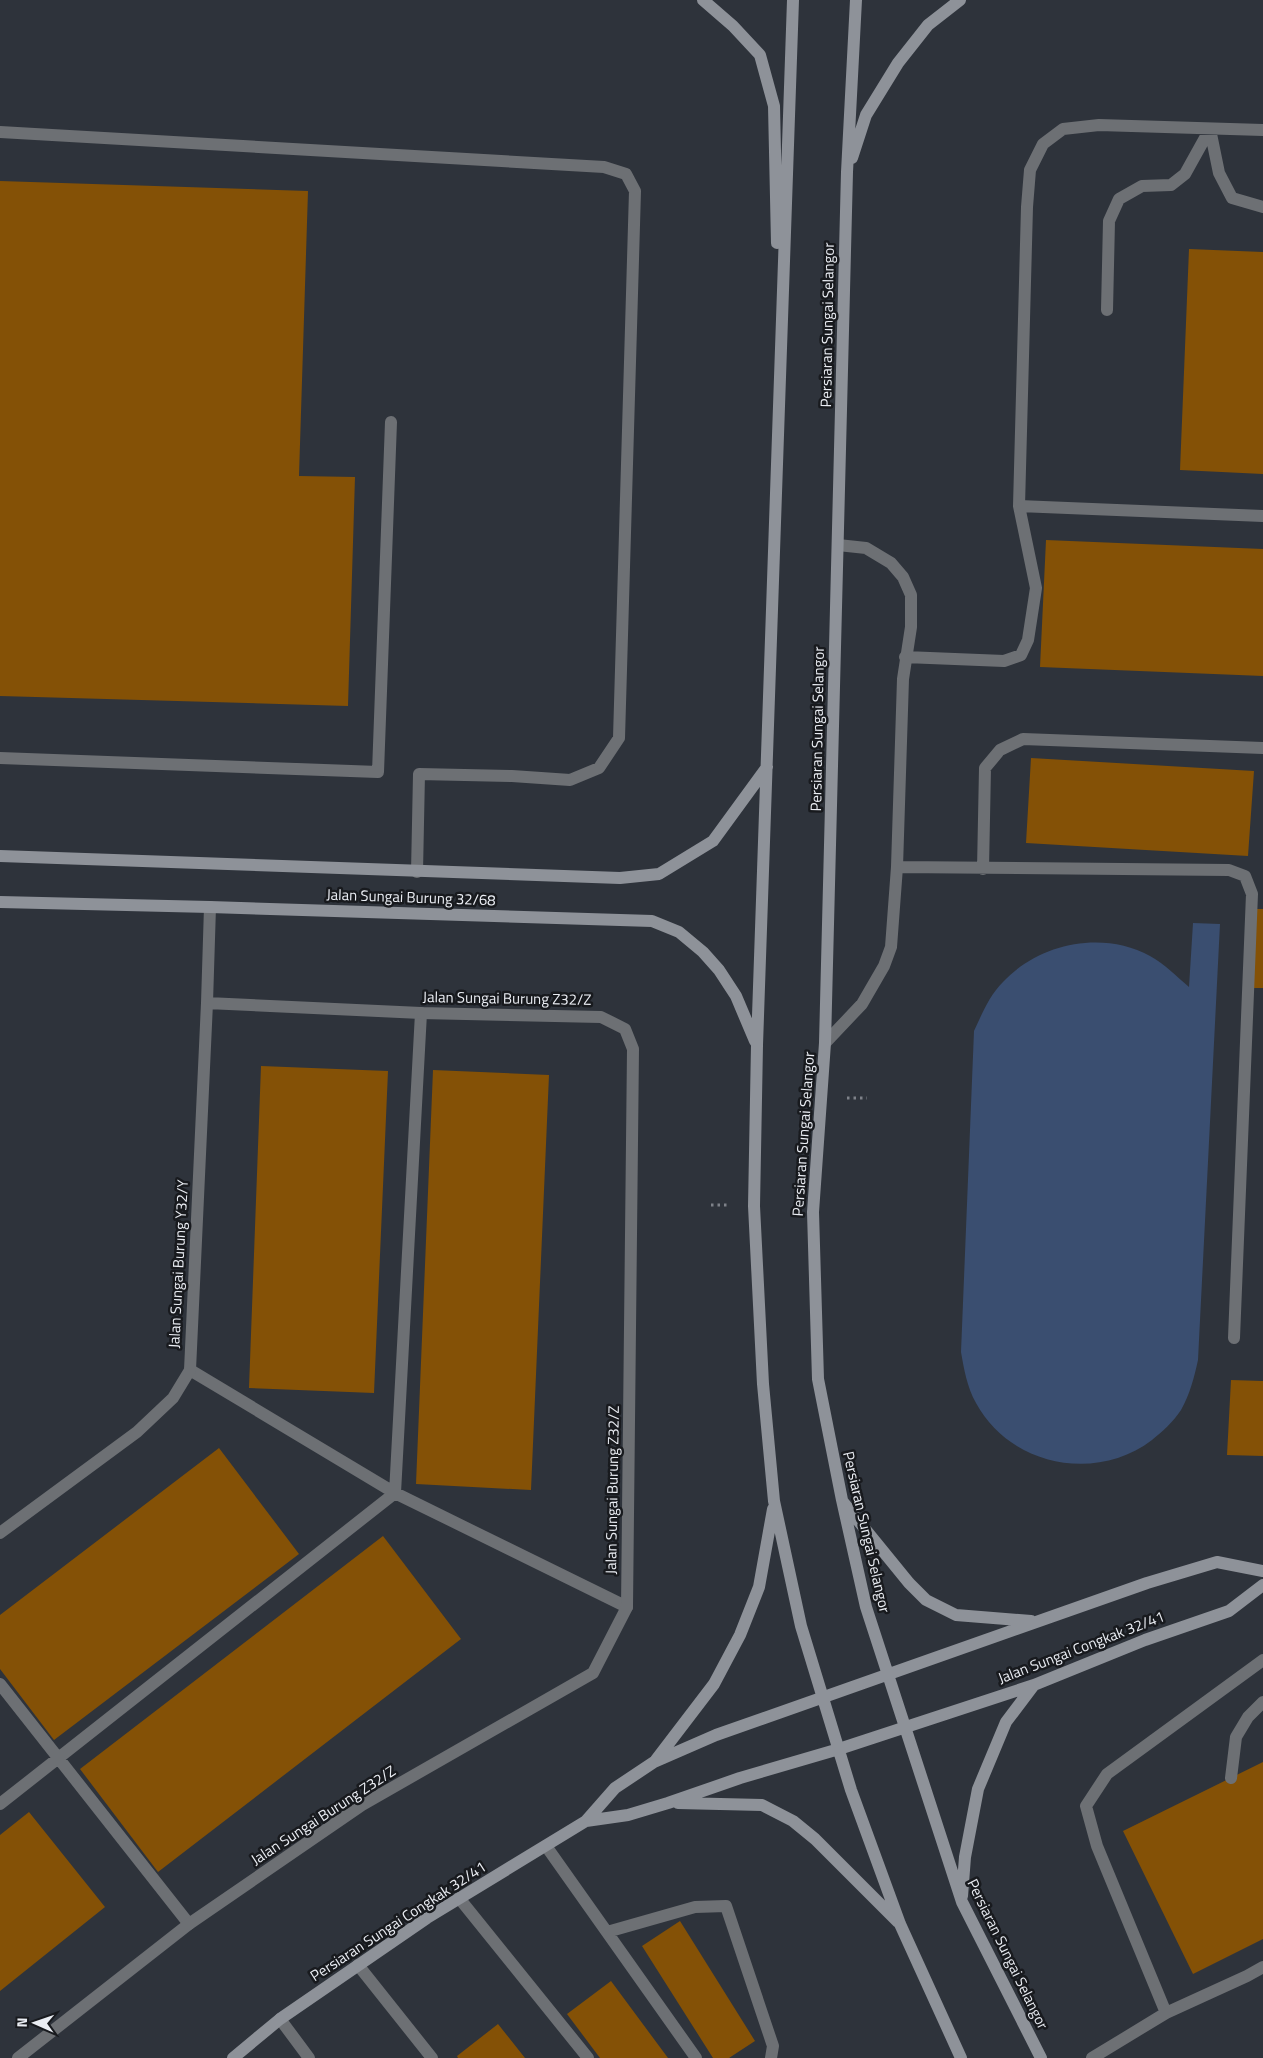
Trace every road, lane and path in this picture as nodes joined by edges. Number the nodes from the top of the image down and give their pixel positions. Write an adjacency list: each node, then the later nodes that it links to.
1 (702, 0): 11 (main road)
2 (793, 0): 11 (main road)
3 (856, 0): 8 (main road, Persiaran Sungai Selangor)
4 (960, 0): 8 (main road)
5 (1210, 129): 6 (street); 9 (street); 10 (street); 13 (street)
6 (1263, 130)
7 (0, 132): 23 (street)
8 (847, 172): 15 (main road, Persiaran Sungai Selangor)
9 (1263, 207)
10 (1107, 310)
11 (780, 380): 19 (main road)
12 (391, 422): 18 (street)
13 (1019, 506): 14 (street); 16 (street)
14 (1263, 516)
15 (838, 546): 16 (street); 28 (main road, Persiaran Sungai Selangor)
16 (905, 657): 21 (street)
17 (1263, 748): 22 (street)
18 (0, 758)
19 (767, 768): 23 (main road, Jalan Sungai Burung 32/68); 29 (main road)
20 (0, 856): 23 (main road, Jalan Sungai Burung 32/68)
21 (897, 867): 22 (street); 28 (street)
22 (983, 869): 30 (street)
23 (418, 872)
24 (0, 902): 25 (main road, Jalan Sungai Burung 32/68)
25 (210, 907): 26 (street, Jalan Sungai Burung Y32/Y); 29 (main road, Jalan Sungai Burung 32/68)
26 (207, 1003): 27 (street, Jalan Sungai Burung Z32/Z); 31 (street, Jalan Sungai Burung Y32/Y)
27 (422, 1012): 32 (street); 38 (street, Jalan Sungai Burung Z32/Z)
28 (825, 1043): 33 (main road, Persiaran Sungai Selangor)
29 (757, 1045): 34 (main road)
30 (1234, 1338)
31 (190, 1370): 32 (street); 35 (street, Jalan Sungai Burung Y32/Y)
32 (395, 1493): 38 (street); 48 (street)
33 (842, 1500): 39 (main road); 41 (main road, Persiaran Sungai Selangor)
34 (774, 1501): 44 (main road); 49 (main road)
35 (0, 1533)
36 (1263, 1571): 39 (main road)
37 (1263, 1585): 43 (main road, Jalan Sungai Congkak 32/41)
38 (627, 1607): 57 (street, Jalan Sungai Burung Z32/Z)
39 (1037, 1621): 41 (main road)
40 (1263, 1660): 62 (street)
41 (888, 1674): 44 (main road, Persiaran Sungai Congkak 32/41); 46 (main road, Persiaran Sungai Selangor)
42 (0, 1684): 48 (street)
43 (1034, 1685): 46 (main road, Jalan Sungai Congkak 32/41); 56 (main road)
44 (823, 1697): 47 (main road); 49 (main road, Persiaran Sungai Congkak 32/41)
45 (1263, 1702): 50 (street)
46 (904, 1726): 47 (main road, Jalan Sungai Congkak 32/41); 56 (main road, Persiaran Sungai Selangor)
47 (839, 1749): 51 (main road, Persiaran Sungai Congkak 32/41); 58 (main road)
48 (58, 1757): 52 (street); 57 (street)
49 (654, 1762): 53 (main road, Persiaran Sungai Congkak 32/41)
50 (1231, 1778)
51 (668, 1803): 53 (main road, Persiaran Sungai Congkak 32/41); 58 (main road)
52 (0, 1804)
53 (586, 1821): 54 (main road, Persiaran Sungai Congkak 32/41)
54 (546, 1846): 55 (main road, Persiaran Sungai Congkak 32/41); 59 (street)
55 (459, 1898): 60 (main road, Persiaran Sungai Congkak 32/41); 68 (street)
56 (962, 1902): 72 (main road, Persiaran Sungai Selangor)
57 (189, 1924): 64 (street, Jalan Sungai Burung Z32/Z)
58 (900, 1924): 71 (main road)
59 (607, 1932): 69 (street); 70 (street)
60 (358, 1965): 63 (main road, Persiaran Sungai Congkak 32/41); 67 (street)
61 (1263, 1967): 62 (street)
62 (1166, 2013): 73 (street)
63 (280, 2019): 65 (main road, Persiaran Sungai Congkak 32/41); 66 (street)
64 (18, 2058)
65 (233, 2058)
66 (309, 2058)
67 (432, 2058)
68 (588, 2058)
69 (696, 2058)
70 (771, 2058)
71 (961, 2058)
72 (1041, 2058)
73 (1092, 2058)

